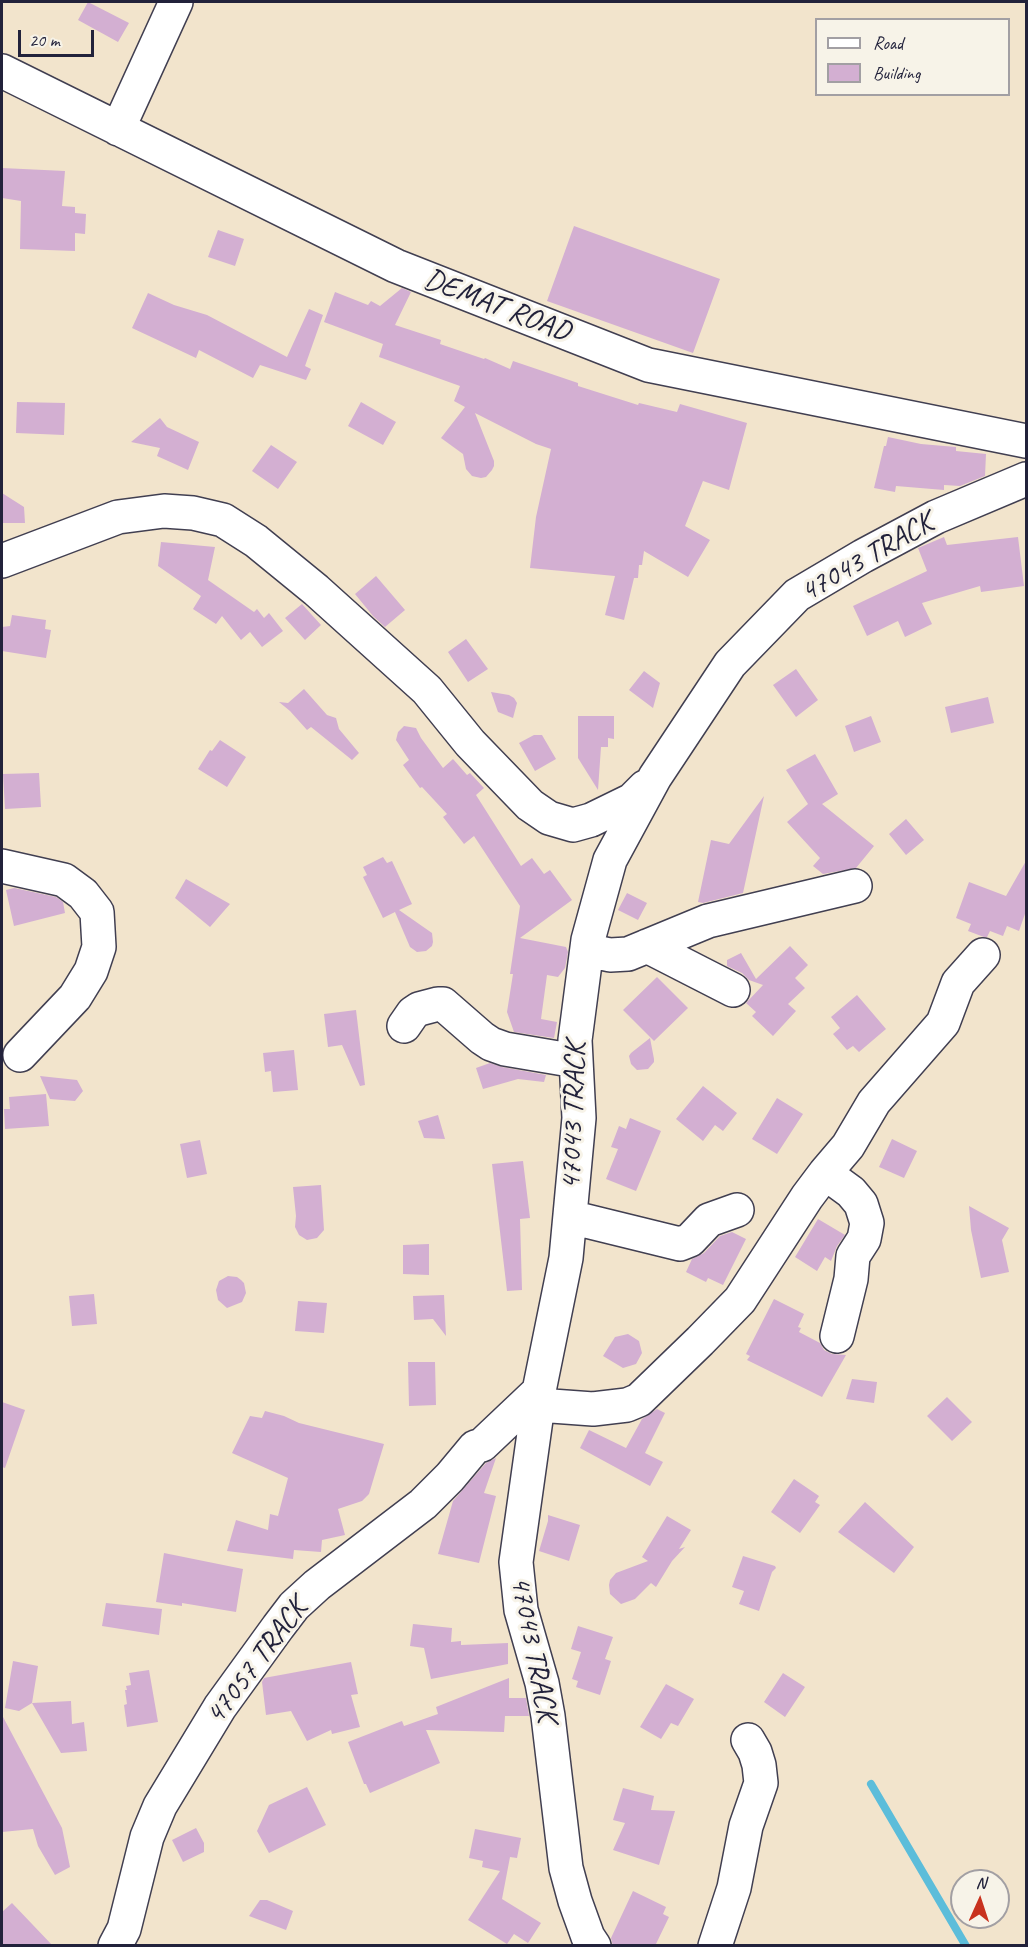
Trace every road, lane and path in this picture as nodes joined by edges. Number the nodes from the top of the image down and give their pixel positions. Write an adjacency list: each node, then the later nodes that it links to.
1 (176, 2): 3 (street)
2 (2, 71): 3 (street, DEMAT ROAD)
3 (118, 129): 4 (street, DEMAT ROAD)
4 (1026, 441)
5 (1026, 479): 7 (street, 47043 TRACK)
6 (2, 561): 7 (street)
7 (655, 777): 11 (street, 47043 TRACK)
8 (2, 866): 15 (street)
9 (855, 886): 10 (street)
10 (647, 946): 11 (street); 13 (street)
11 (587, 950): 16 (street, 47043 TRACK)
12 (983, 955): 17 (street)
13 (732, 990)
14 (404, 1026): 16 (street)
15 (20, 1055)
16 (576, 1061): 19 (street, 47043 TRACK)
17 (825, 1173): 20 (street); 21 (street)
18 (737, 1210): 19 (street)
19 (570, 1216): 21 (street, 47043 TRACK)
20 (837, 1336)
21 (539, 1398): 23 (street, 47057 TRACK); 24 (street, 47043 TRACK)
22 (748, 1740): 25 (street)
23 (116, 1946)
24 (594, 1946)
25 (715, 1946)

